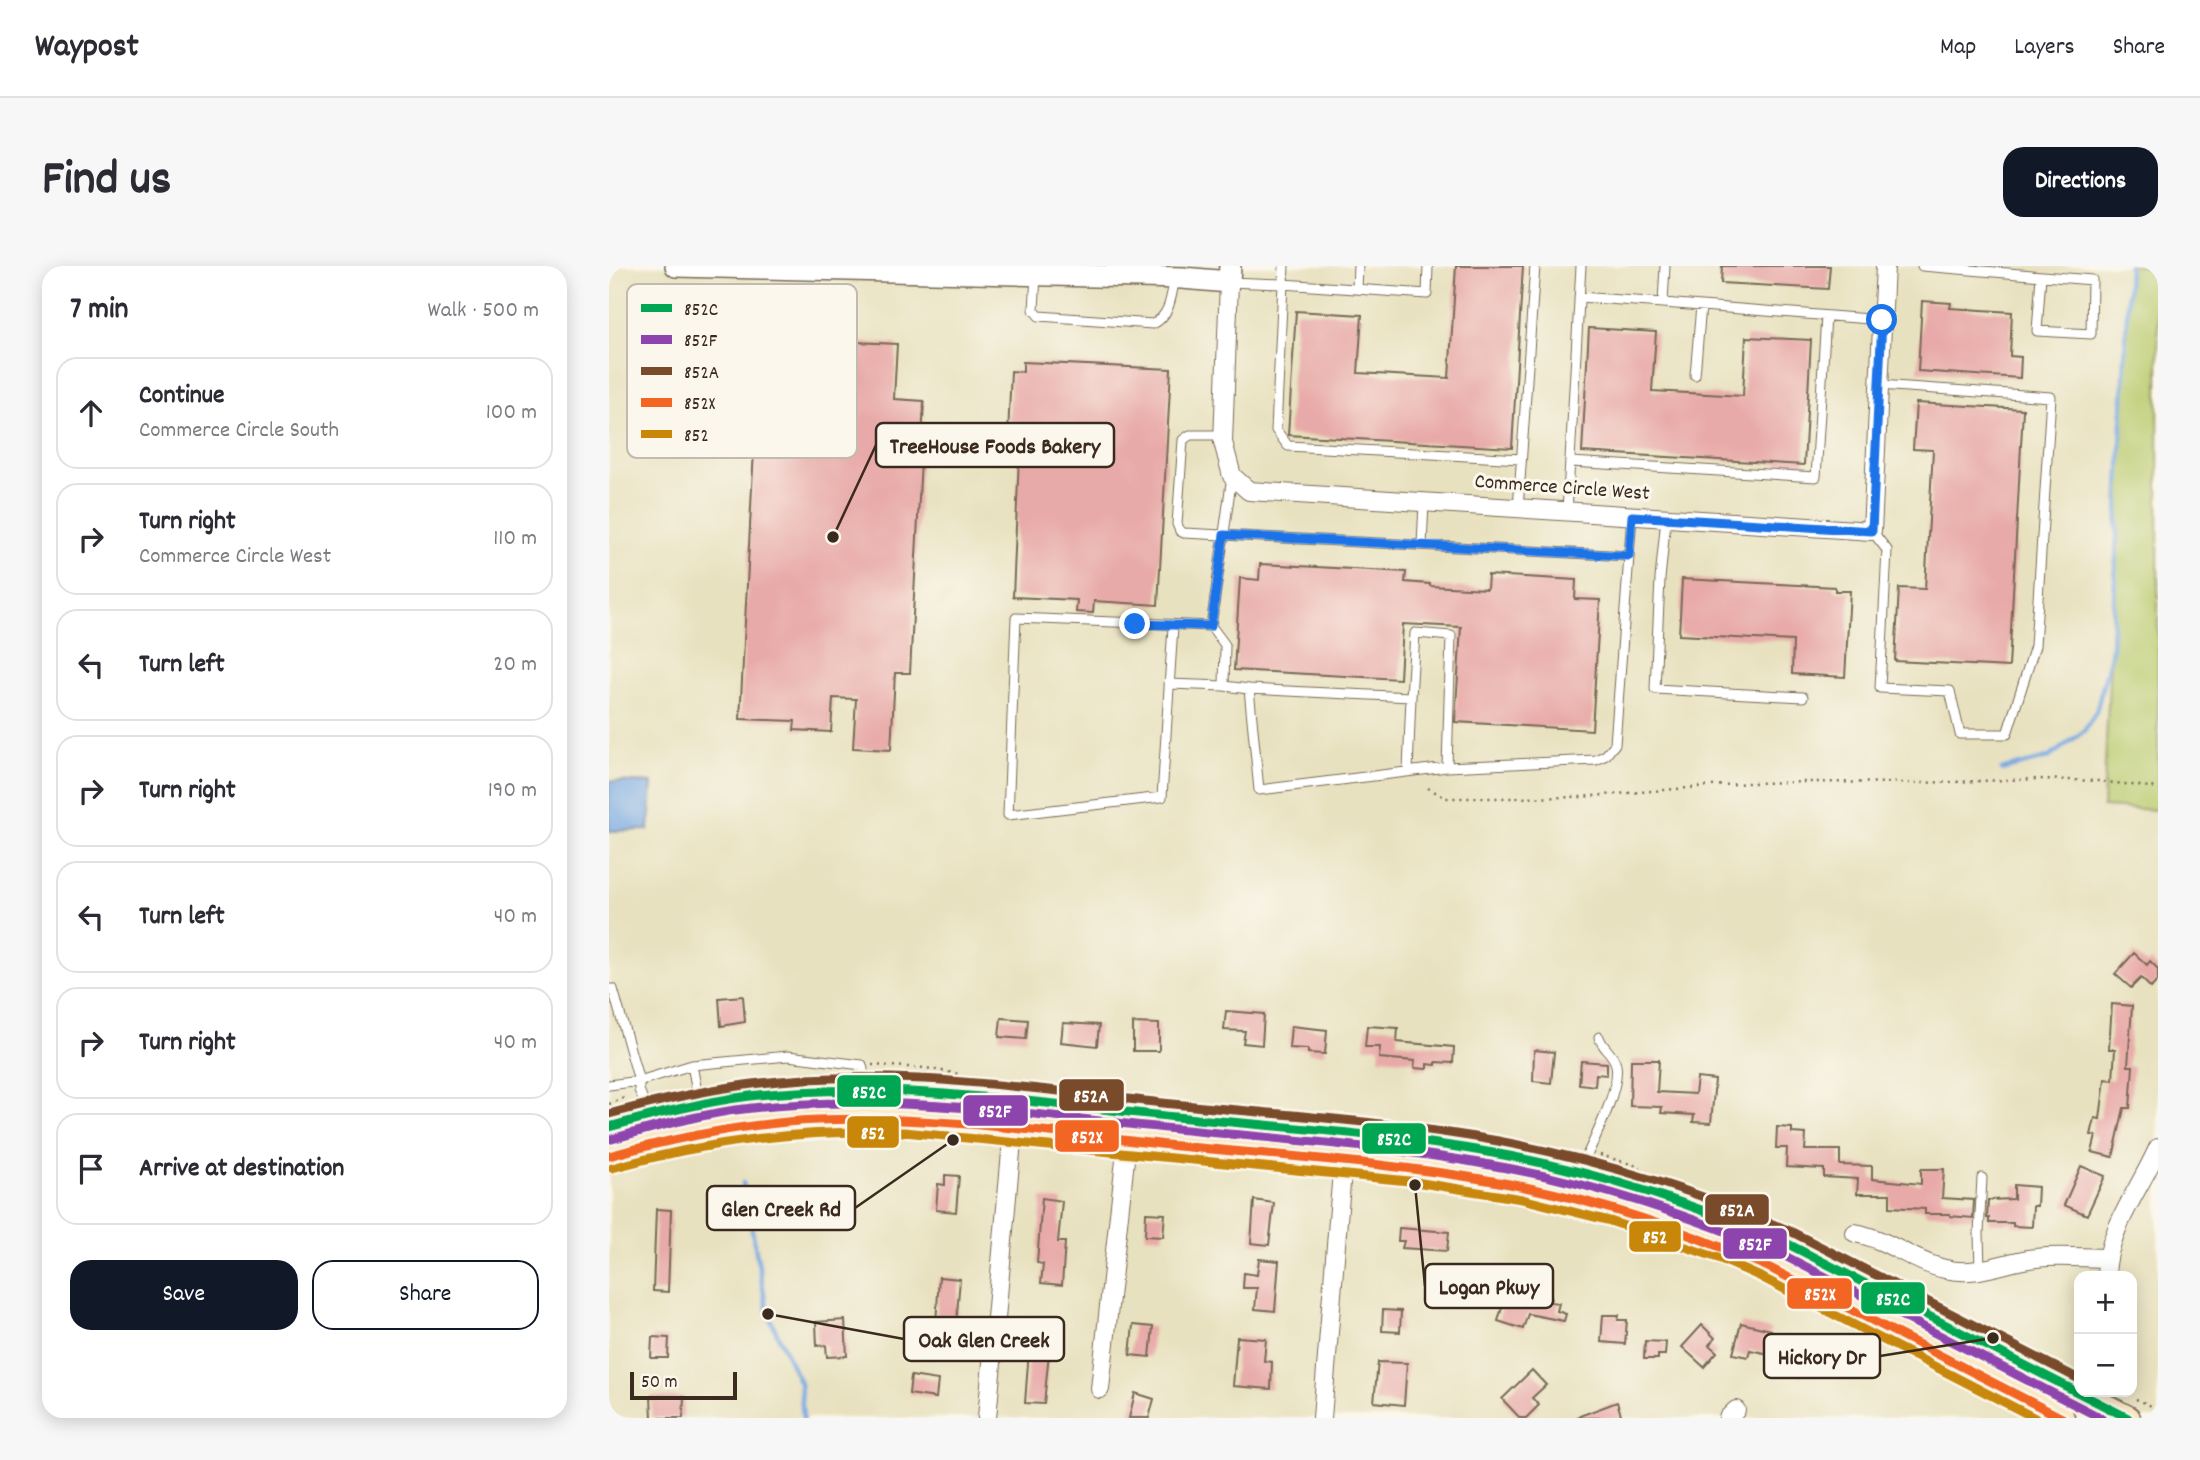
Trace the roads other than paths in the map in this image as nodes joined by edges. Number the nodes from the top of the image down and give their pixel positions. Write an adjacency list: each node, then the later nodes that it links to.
1 (676, 266): 2 (street)
2 (705, 266): 11 (street)
3 (1283, 266): 17 (lane)
4 (1358, 266): 18 (lane)
5 (1428, 266): 18 (lane)
6 (1535, 266): 27 (lane)
7 (1581, 266): 19 (lane)
8 (1665, 266): 20 (lane)
9 (1885, 266): 23 (street)
10 (1922, 266): 15 (lane)
11 (955, 269): 14 (street)
12 (1070, 271): 14 (street); 16 (street)
13 (1230, 274): 16 (street); 17 (lane); 26 (street)
14 (1036, 275): 16 (lane)
15 (2041, 276): 15 (lane)
16 (1175, 278)
17 (1283, 284): 18 (lane); 27 (lane)
18 (1357, 289)
19 (1579, 297): 20 (lane); 28 (lane)
20 (1663, 303): 21 (lane)
21 (1701, 306): 22 (lane); 24 (lane)
22 (1826, 316): 23 (lane); 28 (lane)
23 (1882, 320): 25 (street)
24 (1695, 375)
25 (1879, 385): 35 (street); 35 (lane)
26 (1224, 435): 29 (street); 36 (lane)
27 (1521, 459): 31 (lane)
28 (1571, 462): 32 (lane)
29 (1232, 476): 30 (street, Commerce Circle West); 36 (lane)
30 (1424, 503): 31 (street, Commerce Circle West); 37 (lane)
31 (1518, 509): 32 (street, Commerce Circle West)
32 (1567, 512): 33 (street, Commerce Circle West)
33 (1632, 516): 34 (street, Commerce Circle West); 38 (lane)
34 (1666, 518): 35 (street, Commerce Circle West); 45 (lane)
35 (1872, 531)
36 (1224, 535): 37 (lane); 40 (lane)
37 (1422, 545): 38 (lane)
38 (1629, 556): 46 (lane)
39 (1173, 626): 40 (lane); 41 (lane); 41 (lane)
40 (1211, 626): 42 (lane)
41 (1169, 684): 42 (lane)
42 (1224, 686): 43 (lane)
43 (1249, 689): 44 (lane); 47 (lane)
44 (1411, 696): 46 (lane); 47 (lane)
45 (1803, 697)
46 (1447, 767): 47 (lane)
47 (1408, 771)
48 (609, 989): 51 (lane)
49 (1599, 1037): 63 (lane)
50 (692, 1065): 51 (lane); 53 (lane); 54 (lane)
51 (639, 1081): 52 (lane); 55 (lane)
52 (609, 1085)
53 (867, 1089): 54 (main road); 58 (main road)
54 (700, 1103): 55 (main road)
55 (649, 1114): 56 (main road)
56 (609, 1127)
57 (1013, 1130): 59 (main road); 61 (main road); 70 (street); 74 (street)
58 (1345, 1134): 62 (street); 63 (main road)
59 (1127, 1141): 62 (main road); 68 (street)
60 (2158, 1148): 66 (street)
61 (609, 1156)
62 (1342, 1163): 75 (street); 76 (main road)
63 (1579, 1171): 69 (main road)
64 (1982, 1178): 67 (lane)
65 (1855, 1233): 67 (street)
66 (2106, 1267): 67 (street)
67 (1980, 1270)
68 (1100, 1389)
69 (2074, 1389)
70 (988, 1394)
71 (2075, 1397): 76 (street)
72 (2097, 1397): 73 (main road)
73 (2131, 1408)
74 (987, 1418)
75 (1322, 1418)
76 (2064, 1418)

